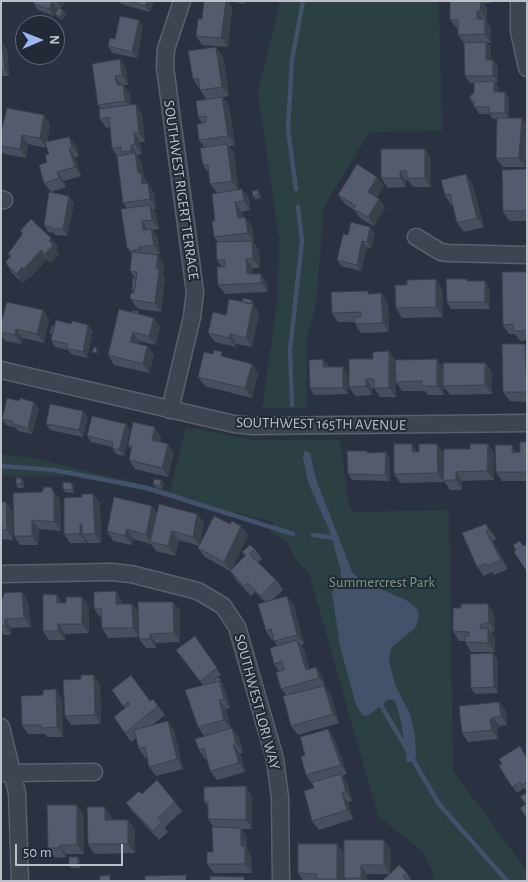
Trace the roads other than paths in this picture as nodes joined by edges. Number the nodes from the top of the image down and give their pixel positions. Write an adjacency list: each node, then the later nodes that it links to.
1 (182, 1): 7 (street, SOUTHWEST RIGERT TERRACE)
2 (519, 1): 3 (street)
3 (527, 68)
4 (416, 237): 5 (street)
5 (527, 255)
6 (1, 370): 7 (street, SOUTHWEST 165TH AVENUE)
7 (170, 410): 8 (street, SOUTHWEST 165TH AVENUE)
8 (527, 423)
9 (1, 574): 14 (street, SOUTHWEST LORI WAY)
10 (1, 727): 12 (street)
11 (94, 772): 12 (street)
12 (7, 773): 13 (street)
13 (20, 881)
14 (281, 881)

